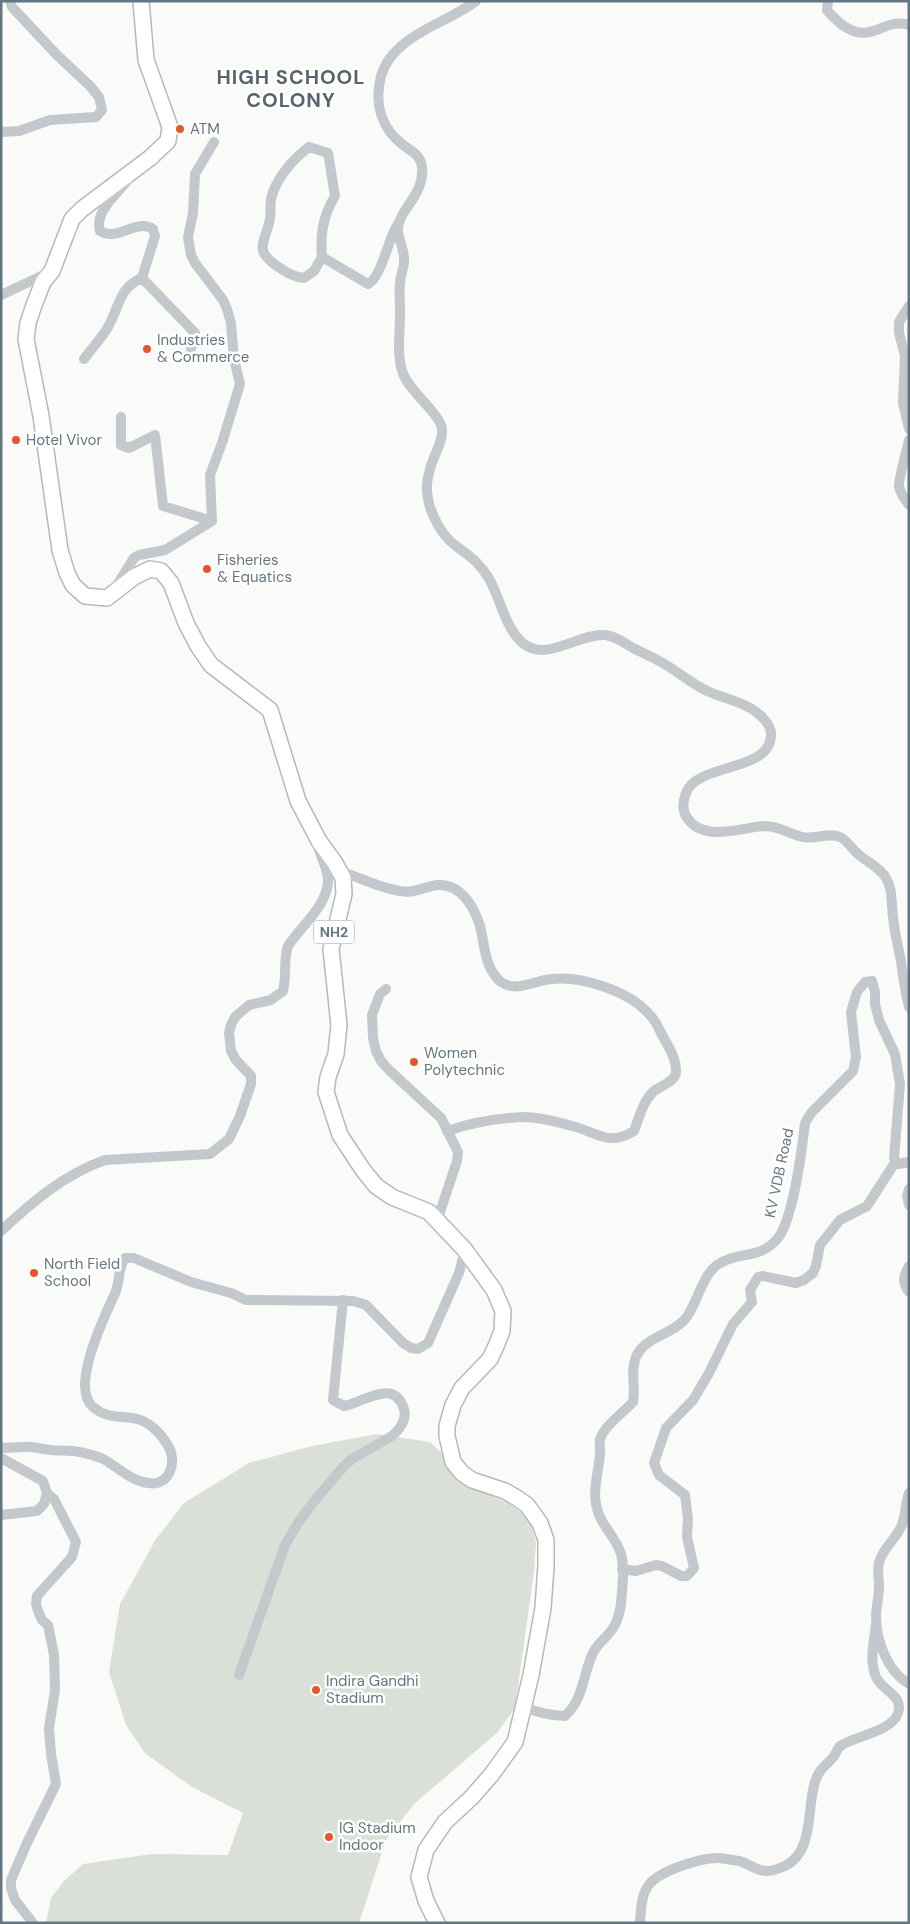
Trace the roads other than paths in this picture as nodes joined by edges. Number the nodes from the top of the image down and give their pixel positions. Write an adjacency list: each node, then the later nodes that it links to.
1 (10, 1): 6 (street)
2 (141, 1): 8 (highway)
3 (476, 1): 9 (street)
4 (828, 1): 5 (street)
5 (909, 25)
6 (1, 132)
7 (214, 142): 21 (street)
8 (141, 164): 11 (highway); 12 (street)
9 (399, 223): 10 (street); 26 (street)
10 (322, 257): 10 (street)
11 (52, 271): 13 (street); 22 (highway)
12 (142, 278): 15 (street); 16 (street)
13 (1, 295)
14 (909, 306): 18 (street)
15 (191, 349)
16 (84, 359)
17 (121, 418): 21 (street)
18 (909, 429)
19 (909, 440): 20 (street)
20 (909, 505)
21 (212, 520): 22 (street)
22 (107, 598): 23 (highway, NH2)
23 (314, 830): 24 (highway, NH2); 33 (street)
24 (339, 871): 27 (street); 32 (highway, NH2)
25 (386, 989): 27 (street)
26 (909, 1007)
27 (447, 1131): 32 (street)
28 (896, 1160): 29 (street); 43 (street); 43 (street, KV VDB Road)
29 (909, 1162)
30 (909, 1189): 31 (street)
31 (909, 1205)
32 (437, 1221): 34 (highway, NH2)
33 (1, 1231)
34 (465, 1250): 37 (street); 47 (highway, NH2)
35 (909, 1266): 36 (street)
36 (909, 1292)
37 (343, 1300): 38 (street); 45 (street)
38 (1, 1448)
39 (1, 1458): 40 (street)
40 (47, 1493): 42 (street); 48 (street)
41 (909, 1493): 44 (street)
42 (1, 1515)
43 (622, 1569): 47 (street, KV VDB Road)
44 (876, 1624): 46 (street); 50 (street)
45 (238, 1675)
46 (909, 1684)
47 (523, 1707): 49 (highway, NH2)
48 (33, 1923)
49 (437, 1923)
50 (640, 1923)

